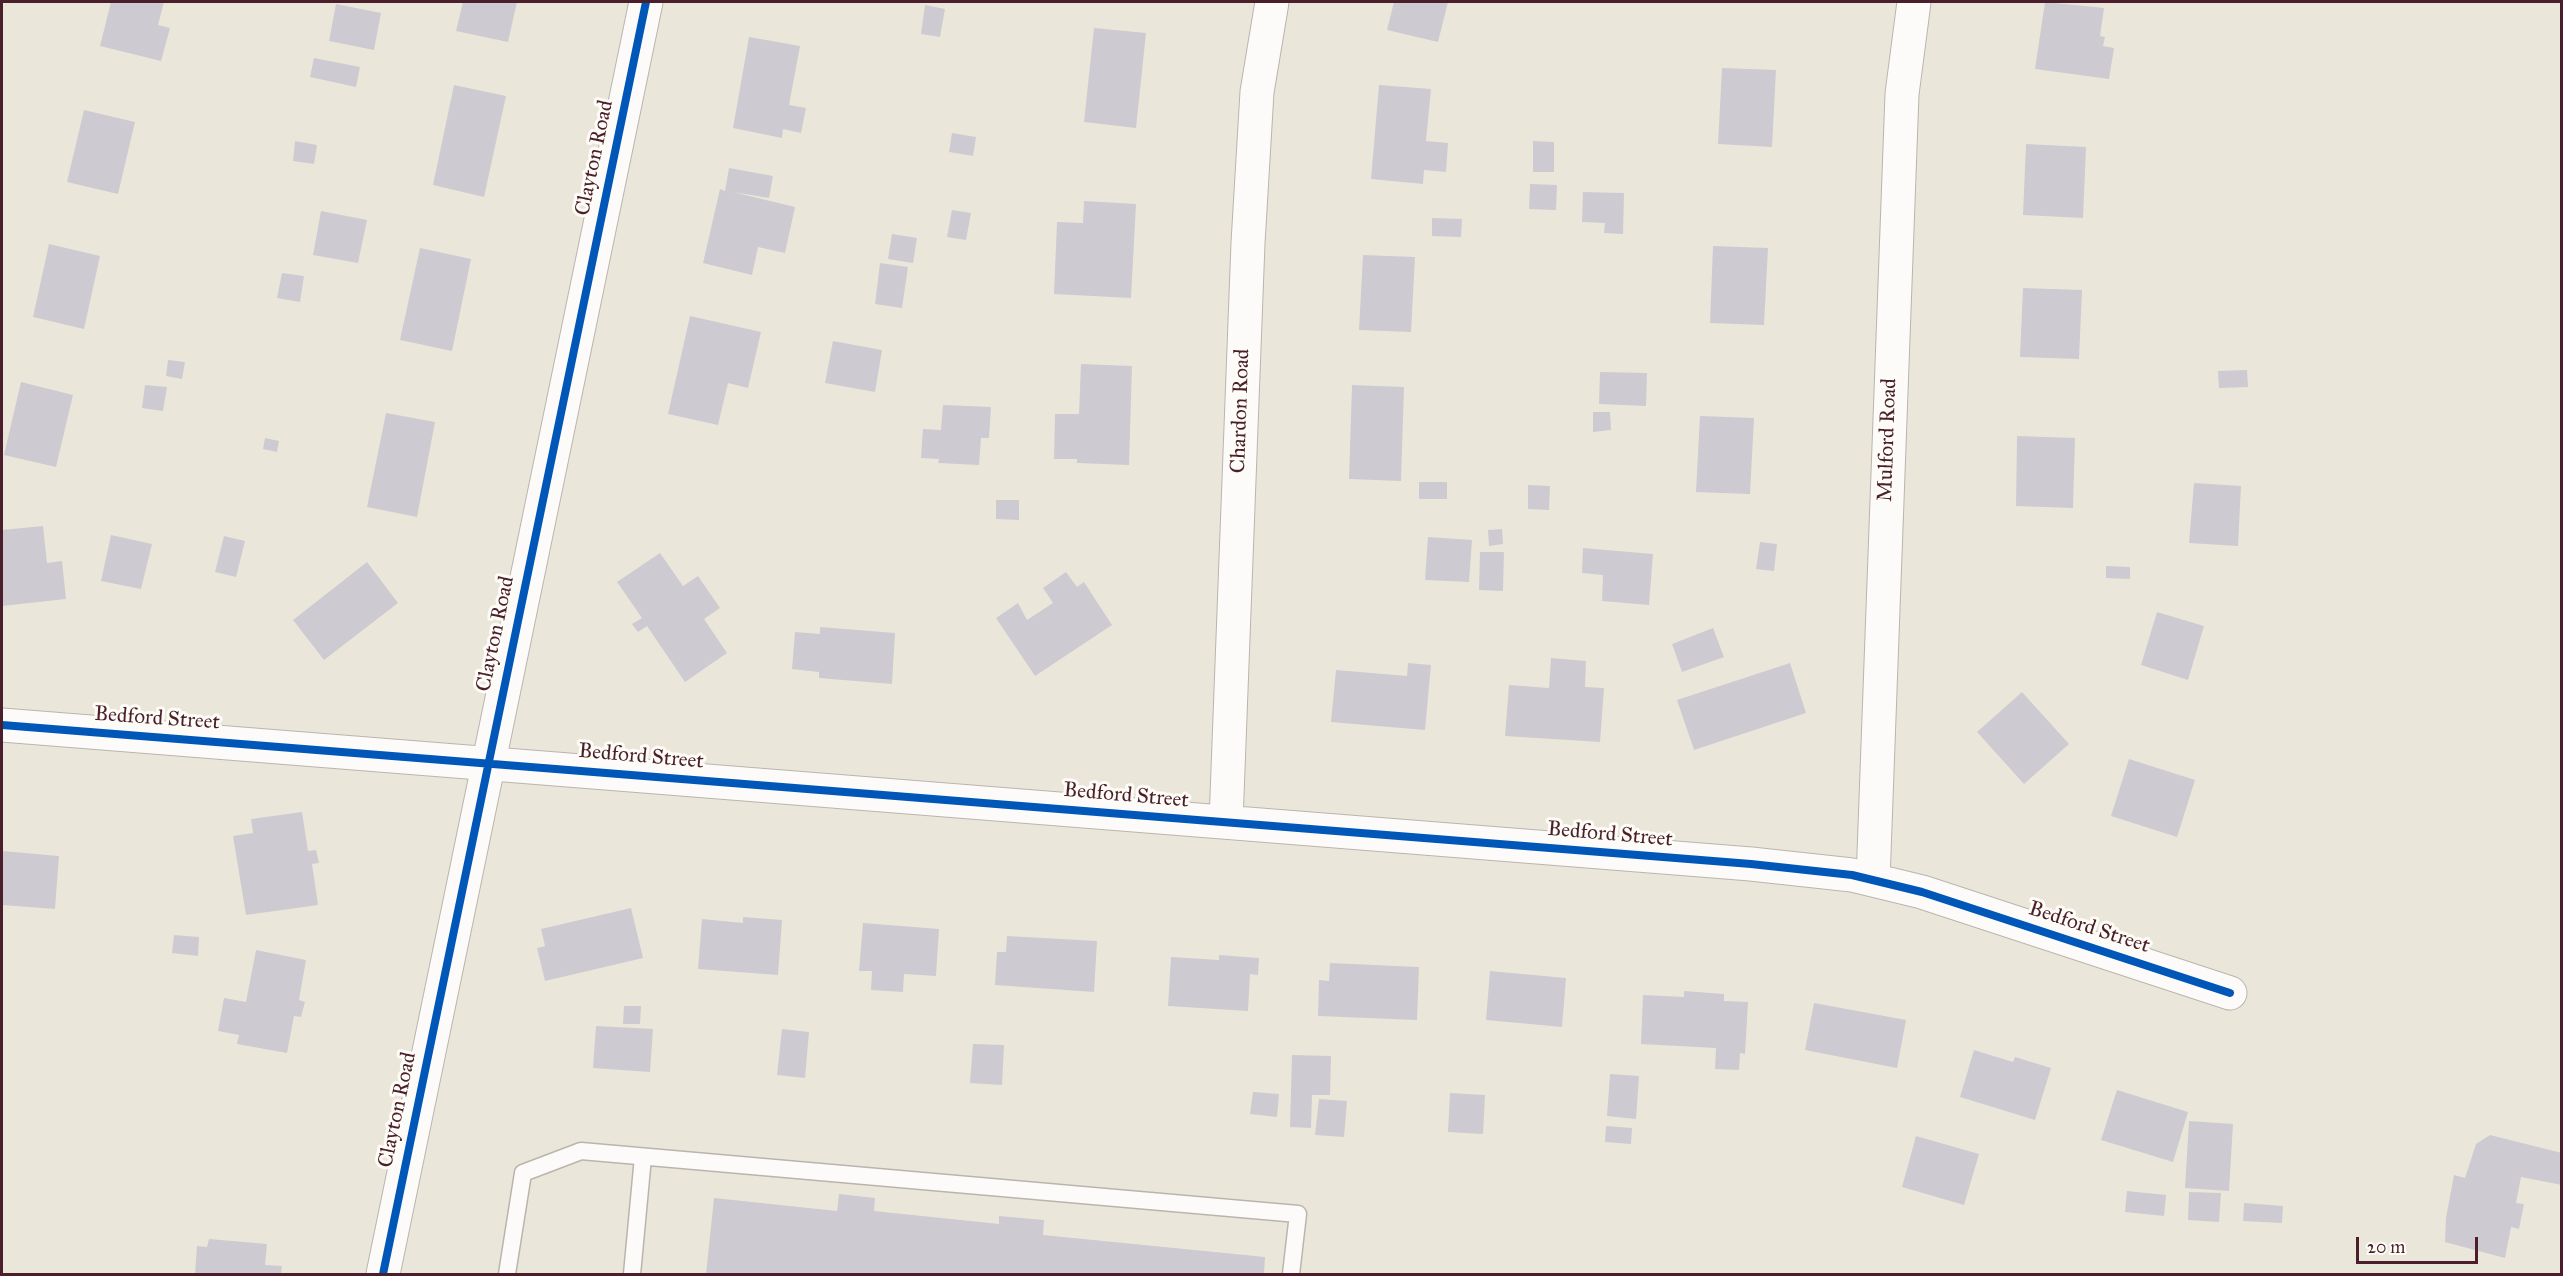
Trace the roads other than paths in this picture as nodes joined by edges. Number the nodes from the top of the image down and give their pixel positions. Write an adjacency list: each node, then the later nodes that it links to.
1 (646, 2): 5 (street, Clayton Road)
2 (1272, 2): 6 (street, Chardon Road)
3 (1914, 2): 7 (street, Mulford Road)
4 (2, 725): 5 (street, Bedford Street)
5 (488, 763): 6 (street, Bedford Street); 10 (street, Clayton Road)
6 (1226, 822): 7 (street, Bedford Street)
7 (1873, 880): 8 (street, Bedford Street)
8 (2230, 993)
9 (643, 1156): 11 (lane); 12 (lane); 13 (lane)
10 (383, 1275)
11 (507, 1275)
12 (632, 1275)
13 (1291, 1275)

